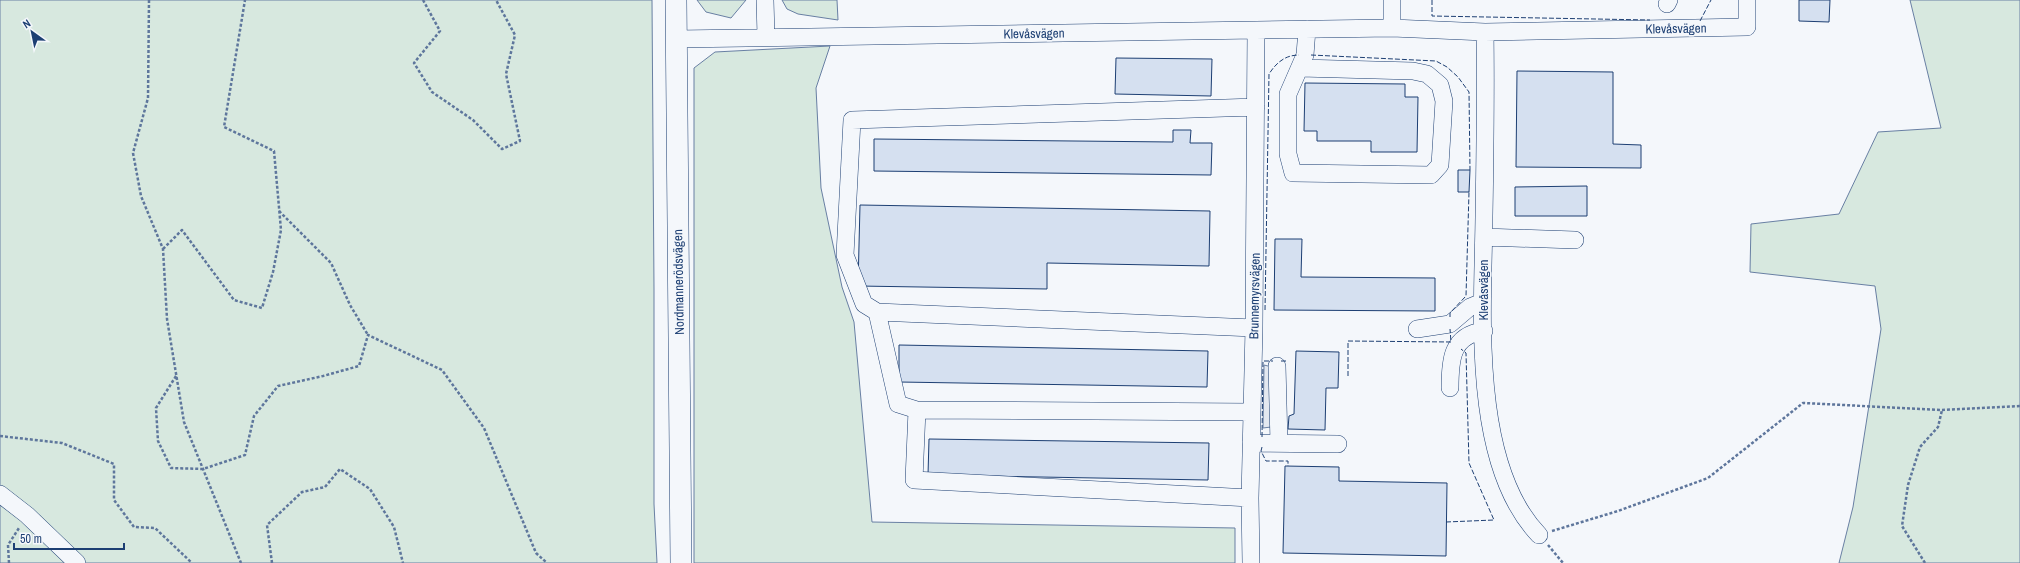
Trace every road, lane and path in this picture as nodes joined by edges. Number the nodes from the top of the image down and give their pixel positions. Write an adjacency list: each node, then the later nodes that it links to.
1 (149, 0): 20 (path)
2 (245, 0): 17 (path)
3 (423, 0): 4 (path)
4 (496, 0)
5 (676, 0): 14 (main road, Nordmannerödsvägen)
6 (765, 0): 13 (street)
7 (1392, 0): 9 (street)
8 (1747, 0): 12 (street, Klevåsvägen)
9 (1392, 28): 10 (street, Klevåsvägen); 12 (street, Klevåsvägen)
10 (1307, 29): 11 (street, Klevåsvägen); 15 (street)
11 (1256, 30): 13 (street, Klevåsvägen); 16 (street, Brunnemyrsvägen)
12 (1485, 32): 18 (street, Klevåsvägen)
13 (766, 36): 14 (street, Klevåsvägen)
14 (676, 39): 50 (main road, Nordmannerödsvägen)
15 (1300, 68): 15 (street)
16 (1256, 107): 22 (street); 23 (street, Brunnemyrsvägen)
17 (279, 211): 20 (path); 26 (path)
18 (1484, 237): 19 (street); 21 (street, Klevåsvägen)
19 (1575, 240)
20 (163, 249): 28 (path)
21 (1482, 302): 24 (street); 25 (street, Klevåsvägen)
22 (878, 312): 23 (street); 31 (street)
23 (1254, 328): 33 (street, Brunnemyrsvägen)
24 (1417, 329)
25 (1484, 331): 29 (street); 42 (street, Klevåsvägen)
26 (368, 335): 38 (path); 49 (path)
27 (1277, 366): 36 (street)
28 (176, 376): 38 (path); 38 (path)
29 (1450, 388)
30 (2020, 406): 32 (path)
31 (917, 410): 33 (street); 40 (street)
32 (1942, 410): 42 (path); 53 (path)
33 (1252, 412): 35 (street, Brunnemyrsvägen)
34 (0, 436): 45 (path)
35 (1251, 443): 36 (street); 40 (street, Brunnemyrsvägen)
36 (1279, 443): 37 (street)
37 (1338, 444)
38 (202, 469): 46 (path)
39 (0, 494): 41 (street)
40 (1250, 498): 51 (street, Brunnemyrsvägen)
41 (27, 515): 43 (path); 44 (street)
42 (1539, 535): 52 (path)
43 (9, 563)
44 (77, 563)
45 (192, 563)
46 (241, 563)
47 (272, 563): 48 (path)
48 (403, 563)
49 (547, 563)
50 (681, 563)
51 (1251, 563)
52 (1563, 563)
53 (1925, 563)

